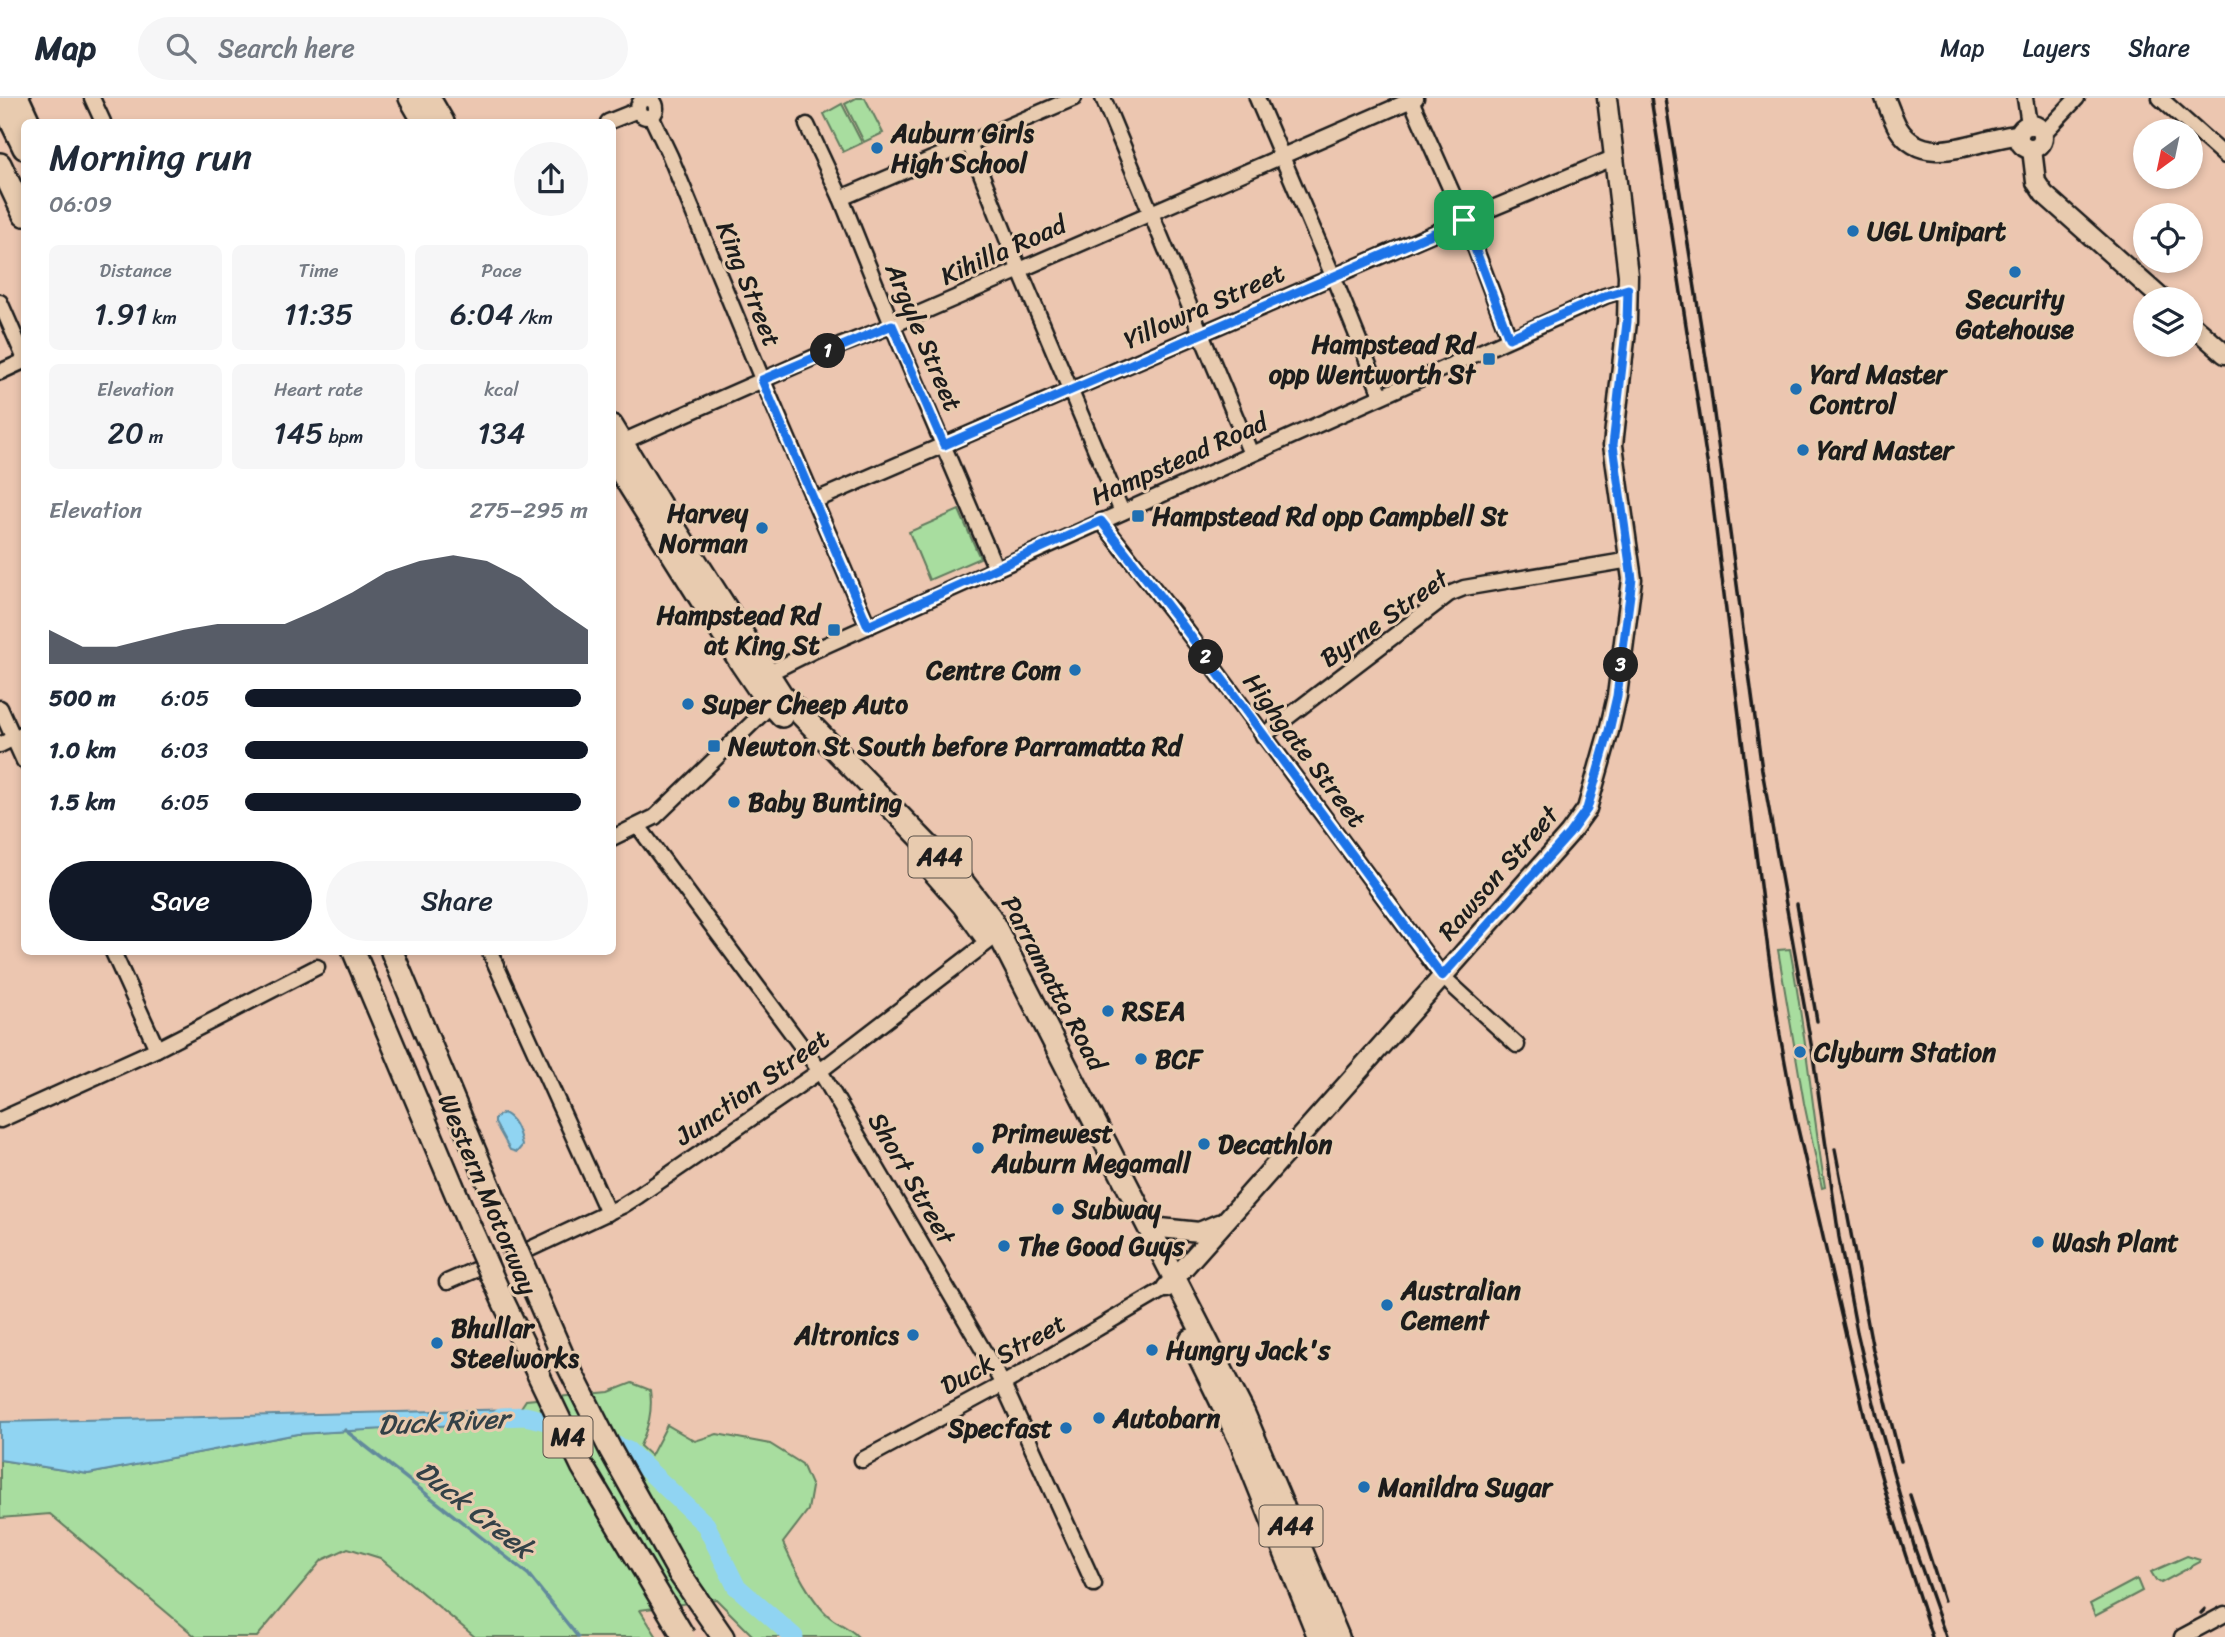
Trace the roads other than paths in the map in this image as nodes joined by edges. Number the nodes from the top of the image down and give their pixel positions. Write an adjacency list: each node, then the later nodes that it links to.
1 (0, 98): 24 (highway)
2 (18, 98): 17 (highway)
3 (92, 98): 18 (street)
4 (410, 98): 19 (highway)
5 (429, 98): 20 (highway)
6 (1074, 98): 25 (street)
7 (1103, 98): 32 (street)
8 (1257, 98): 26 (street)
9 (1606, 98): 28 (main road, Rawson Street)
10 (1885, 98): 23 (main road)
11 (2025, 98): 23 (street)
12 (2077, 98): 23 (street)
13 (2160, 98): 27 (street)
14 (1413, 99): 26 (street, Kihilla Road); 33 (street)
15 (657, 100): 16 (street)
16 (644, 113): 21 (street); 47 (street, King Street)
17 (28, 119)
18 (102, 119)
19 (422, 119)
20 (441, 119)
21 (616, 120)
22 (807, 125): 30 (street, Argyle Street)
23 (2030, 131): 36 (main road)
24 (21, 142)
25 (970, 143): 30 (street); 34 (street)
26 (1281, 155): 32 (street, Kihilla Road); 35 (street)
27 (2225, 156)
28 (1613, 158): 33 (street, Yillowra Street); 37 (main road, Rawson Street)
29 (0, 164): 31 (highway)
30 (841, 198): 39 (street, Argyle Street)
31 (21, 209)
32 (1152, 211): 34 (street, Kihilla Road); 40 (street)
33 (1464, 220): 35 (street, Yillowra Street); 42 (street)
34 (1020, 270): 39 (street, Kihilla Road); 48 (street)
35 (1333, 276): 40 (street, Yillowra Street); 49 (street)
36 (2149, 287)
37 (1628, 289): 42 (street, Hampstead Road); 57 (main road, Rawson Street)
38 (0, 302): 43 (street)
39 (892, 325): 47 (street, Kihilla Road); 51 (street, Argyle Street)
40 (1202, 334): 48 (street, Yillowra Street); 53 (street)
41 (2203, 335): 44 (main road)
42 (1509, 338): 49 (street, Hampstead Road)
43 (21, 352)
44 (2225, 354)
45 (21, 361): 46 (street)
46 (0, 372)
47 (762, 380): 50 (street, Kihilla Road); 54 (street, King Street)
48 (1072, 390): 51 (street, Yillowra Street); 55 (street)
49 (1381, 395): 53 (street, Hampstead Road)
50 (616, 444)
51 (944, 445): 54 (street, Yillowra Street); 58 (street, Argyle Street)
52 (616, 446): 60 (highway, Parramatta Road / A44)
53 (1251, 454): 55 (street, Hampstead Road)
54 (814, 501): 59 (street, King Street)
55 (1122, 512): 56 (street, Hampstead Road)
56 (1101, 521): 58 (street, Hampstead Road); 64 (street, Highgate Street)
57 (1630, 560): 64 (street, Byrne Street); 74 (main road, Rawson Street)
58 (996, 569): 59 (street, Hampstead Road)
59 (868, 626): 60 (street, Hampstead Road)
60 (760, 678): 61 (highway, Parramatta Road / A44)
61 (776, 699): 66 (street); 68 (highway, Parramatta Road / A44); 81 (highway, Parramatta Road / A44)
62 (0, 708): 63 (street)
63 (19, 736): 65 (street)
64 (1263, 736): 74 (street, Highgate Street)
65 (0, 745)
66 (638, 826): 67 (street); 77 (street, Short Street)
67 (616, 836)
68 (988, 942): 77 (street, Junction Street); 85 (highway, Parramatta Road / A44)
69 (114, 955): 76 (street)
70 (355, 955): 91 (highway, Western Motorway / M4, bridge)
71 (393, 955): 88 (highway, Western Motorway / M4, bridge)
72 (491, 955): 79 (street)
73 (317, 967): 76 (street)
74 (1442, 976): 75 (street, Highgate Street); 80 (main road, Rawson Street)
75 (1517, 1045)
76 (157, 1049): 78 (street)
77 (820, 1071): 79 (street, Junction Street); 86 (street, Short Street)
78 (1, 1118)
79 (608, 1213): 82 (street, Junction Street)
80 (1223, 1222): 81 (main road); 85 (main road, Rawson Street)
81 (1150, 1227): 85 (highway, Parramatta Road / A44)
82 (530, 1249)
83 (477, 1269): 84 (street)
84 (447, 1282)
85 (1171, 1283): 86 (street, Duck Street); 94 (highway, Parramatta Road / A44); 95 (highway, Parramatta Road / A44)
86 (1003, 1384): 87 (street, Duck Street); 89 (street, Short Street)
87 (862, 1460)
88 (679, 1573): 92 (highway, Western Motorway / M4); 93 (highway, Western Motorway / M4)
89 (1094, 1584)
90 (2225, 1614): 96 (street)
91 (684, 1637)
92 (712, 1637)
93 (723, 1637)
94 (1319, 1637)
95 (1338, 1637)
96 (2182, 1637)

